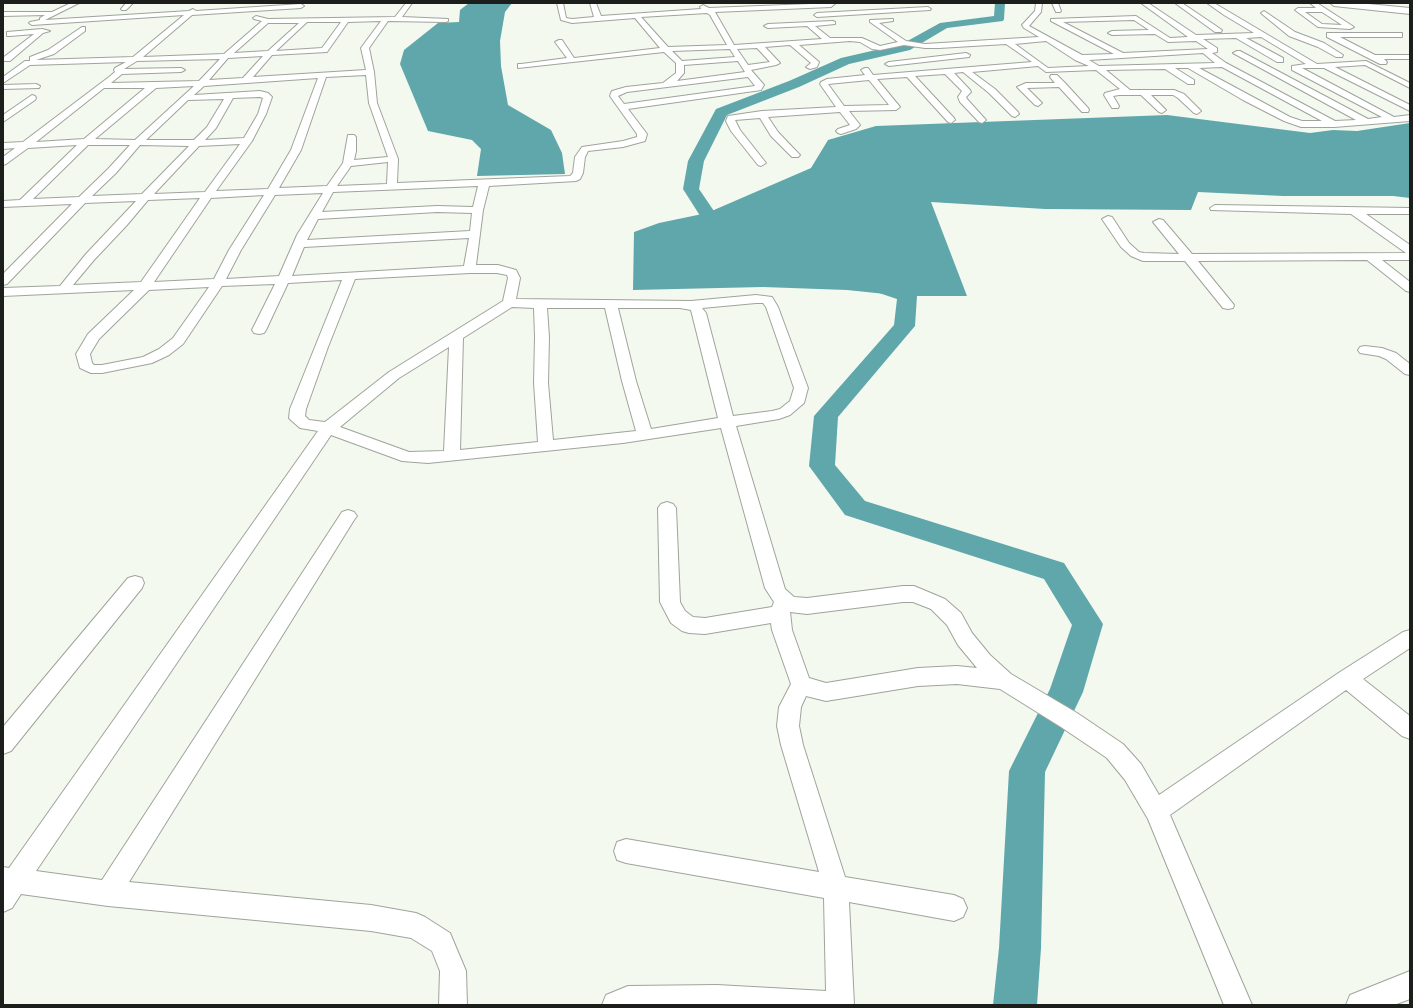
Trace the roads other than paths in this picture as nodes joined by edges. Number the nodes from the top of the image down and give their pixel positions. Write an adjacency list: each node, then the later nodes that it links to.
1 (76, 3): 32 (street)
2 (409, 3): 46 (street)
3 (560, 3): 47 (street)
4 (593, 3): 47 (street)
5 (696, 3): 27 (street)
6 (921, 3): 22 (street)
7 (1039, 3): 28 (street)
8 (1055, 3): 28 (street)
9 (1144, 3): 23 (street)
10 (1178, 3): 66 (street)
11 (1210, 3): 33 (street)
12 (1313, 3): 25 (street)
13 (1334, 3): 29 (main road)
14 (1370, 3): 21 (main road)
15 (834, 4): 27 (street)
16 (303, 5): 20 (street); 42 (street)
17 (864, 5): 19 (street)
18 (666, 6): 31 (street)
19 (852, 6)
20 (193, 7): 57 (street); 58 (street)
21 (1410, 7)
22 (928, 9): 38 (street); 40 (street)
23 (1153, 9): 24 (street); 76 (street)
24 (1138, 10)
25 (1323, 10): 25 (street)
26 (4, 11): 32 (street)
27 (710, 11): 31 (street); 93 (street)
28 (1054, 11): 43 (street); 55 (street)
29 (1410, 11)
30 (75, 12): 32 (street)
31 (676, 12): 39 (street)
32 (55, 13): 57 (street)
33 (1224, 13): 34 (street); 70 (street)
34 (1240, 13)
35 (1256, 13): 36 (street)
36 (1264, 13): 37 (street); 89 (street)
37 (1277, 14)
38 (934, 15)
39 (637, 16): 47 (street); 94 (street)
40 (808, 16)
41 (251, 18): 52 (street)
42 (292, 18)
43 (1080, 18): 51 (street); 56 (street)
44 (347, 19): 45 (street); 48 (street); 99 (street)
45 (386, 19): 46 (street); 129 (street)
46 (397, 19): 49 (street)
47 (598, 19)
48 (306, 20): 52 (street); 99 (street)
49 (446, 20)
50 (902, 20): 54 (street)
51 (1047, 20): 55 (street); 86 (street)
52 (266, 21): 85 (street)
53 (864, 22): 54 (street)
54 (872, 22): 82 (street)
55 (1028, 22): 77 (street)
56 (1143, 22): 61 (street); 67 (street)
57 (32, 23): 69 (street)
58 (179, 23): 59 (street); 62 (street); 92 (street)
59 (193, 23)
60 (840, 23): 63 (street)
61 (1089, 23)
62 (165, 24)
63 (810, 24): 64 (street); 78 (street)
64 (768, 26)
65 (66, 30): 112 (street)
66 (1218, 30)
67 (1156, 32): 68 (street); 76 (street)
68 (1112, 33)
69 (10, 34): 75 (street); 108 (street)
70 (1263, 35): 74 (street); 119 (street)
71 (1321, 35): 72 (street)
72 (1330, 35): 73 (street); 90 (street)
73 (1399, 35)
74 (1238, 36): 76 (street); 111 (street)
75 (3, 38)
76 (1195, 38): 97 (street)
77 (1046, 39): 80 (street); 107 (street)
78 (828, 40): 81 (street); 82 (street)
79 (559, 42): 110 (street)
80 (1008, 42): 82 (street); 95 (street)
81 (792, 43): 88 (street); 120 (street)
82 (906, 43)
83 (1114, 43): 86 (street)
84 (227, 44): 85 (street)
85 (246, 44): 102 (street)
86 (1099, 44): 101 (street)
87 (1365, 44): 90 (street)
88 (759, 45): 93 (street); 127 (street)
89 (1322, 45): 90 (street); 103 (street)
90 (1350, 45): 104 (street)
91 (167, 46): 92 (street)
92 (152, 47): 106 (street)
93 (732, 47): 94 (street); 109 (street)
94 (667, 49): 110 (street); 113 (street)
95 (1020, 50): 96 (street); 121 (street)
96 (1005, 51)
97 (1206, 51): 101 (street); 115 (street)
98 (1237, 53): 167 (street)
99 (271, 54): 102 (street); 136 (street)
100 (975, 54): 135 (street)
101 (1122, 55): 107 (street)
102 (226, 56): 106 (street); 139 (street)
103 (1339, 56)
104 (1374, 57): 105 (street); 114 (street)
105 (1410, 57)
106 (137, 58): 112 (street); 126 (street)
107 (1078, 58): 123 (street)
108 (7, 59)
109 (740, 59): 113 (street); 127 (street)
110 (572, 60): 116 (street)
111 (1280, 60)
112 (28, 63): 130 (street)
113 (680, 63): 141 (street)
114 (1366, 63): 119 (street); 145 (street)
115 (1222, 65): 118 (street); 168 (street)
116 (521, 66)
117 (1166, 66): 118 (street); 122 (street); 138 (street)
118 (1190, 66): 168 (street)
119 (1320, 66): 155 (street); 164 (street)
120 (810, 67)
121 (1043, 67): 123 (street); 125 (street); 142 (street)
122 (1131, 67): 123 (street); 134 (street)
123 (1098, 68): 147 (street)
124 (181, 70): 126 (street)
125 (965, 70): 128 (street); 161 (street)
126 (116, 71): 144 (street)
127 (748, 71): 141 (street); 154 (street)
128 (947, 71): 132 (street); 166 (street)
129 (370, 72): 133 (street); 178 (street)
130 (11, 74): 131 (street); 137 (street)
131 (27, 74)
132 (909, 74): 135 (street); 165 (street)
133 (323, 75): 136 (street); 185 (street)
134 (1144, 75)
135 (870, 77): 156 (street); 156 (street)
136 (246, 80): 139 (street)
137 (3, 81)
138 (1191, 82)
139 (202, 83): 140 (street); 151 (street)
140 (155, 84): 144 (street); 172 (street)
141 (664, 85): 154 (street)
142 (1062, 85): 152 (street); 157 (street)
143 (36, 86): 146 (street)
144 (102, 86): 175 (street)
145 (1410, 86)
146 (3, 87)
147 (1128, 92): 148 (street); 153 (street)
148 (1143, 92): 158 (street); 159 (street)
149 (230, 96): 151 (street); 171 (street); 174 (street)
150 (32, 98): 163 (street)
151 (187, 98): 173 (street)
152 (1038, 103)
153 (1115, 106)
154 (622, 107): 182 (street)
155 (1410, 108)
156 (842, 109): 160 (street); 169 (street)
157 (1085, 110)
158 (1162, 110)
159 (1197, 111)
160 (762, 114): 177 (street); 181 (street)
161 (1015, 114)
162 (1410, 118): 164 (street)
163 (3, 119)
164 (1392, 119): 167 (street)
165 (951, 120)
166 (982, 120)
167 (1366, 121): 168 (street)
168 (1334, 124)
169 (841, 130)
170 (351, 138): 180 (street)
171 (247, 141): 174 (street); 186 (street)
172 (86, 142): 173 (street); 175 (street); 190 (street)
173 (137, 143): 174 (street); 188 (street)
174 (195, 143): 187 (street)
175 (24, 145): 176 (street); 179 (street)
176 (3, 146)
177 (795, 155)
178 (393, 159): 180 (street); 183 (street)
179 (3, 162)
180 (348, 163): 184 (street)
181 (761, 163)
182 (484, 183): 183 (street); 192 (street)
183 (392, 187): 184 (street)
184 (330, 189): 185 (street); 195 (street)
185 (270, 192): 186 (street); 208 (street)
186 (210, 194): 187 (street); 209 (street)
187 (144, 198): 188 (street); 211 (street)
188 (82, 200): 190 (street); 207 (street)
189 (3, 204): 190 (street)
190 (23, 204)
191 (1215, 208): 193 (street)
192 (478, 210): 195 (street); 198 (street)
193 (1354, 210): 194 (street); 200 (street)
194 (1410, 211)
195 (315, 216): 199 (street)
196 (1108, 219): 203 (street)
197 (1159, 222): 203 (street)
198 (474, 234): 199 (street); 204 (street)
199 (299, 244): 206 (street)
200 (1410, 250)
201 (1369, 256): 202 (street); 203 (street); 210 (street)
202 (1410, 256)
203 (1188, 258): 217 (street)
204 (470, 269): 205 (street); 213 (street)
205 (350, 276): 206 (street); 223 (street)
206 (284, 279): 208 (street); 218 (street)
207 (3, 281)
208 (218, 283): 209 (street); 209 (street)
209 (145, 286): 211 (street)
210 (1410, 288)
211 (63, 290): 212 (street)
212 (3, 292)
213 (509, 302): 214 (street); 219 (street)
214 (540, 304): 215 (street); 225 (street)
215 (611, 304): 216 (street); 224 (street)
216 (691, 305): 222 (street); 222 (street)
217 (1228, 305)
218 (259, 330)
219 (456, 335): 223 (street); 226 (street)
220 (1365, 350): 221 (street)
221 (1410, 371)
222 (726, 422): 224 (street); 230 (street)
223 (328, 428): 226 (street); 239 (street)
224 (645, 435): 225 (street)
225 (546, 446): 226 (street)
226 (452, 456)
227 (667, 508): 230 (street)
228 (348, 516): 241 (street)
229 (135, 583): 236 (street)
230 (782, 608): 233 (street); 234 (street)
231 (1407, 645): 232 (street)
232 (1347, 678): 235 (street); 237 (street)
233 (1004, 680): 234 (street); 237 (street)
234 (801, 684): 240 (street)
235 (1410, 729)
236 (3, 744)
237 (1156, 812): 249 (street)
238 (626, 851): 240 (street)
239 (7, 886): 241 (street)
240 (836, 887): 242 (street); 248 (street)
241 (108, 893): 245 (street)
242 (954, 908)
243 (1410, 985): 250 (street)
244 (717, 1002): 246 (street); 247 (street)
245 (453, 1005)
246 (616, 1005)
247 (834, 1005)
248 (840, 1005)
249 (1238, 1005)
250 (1360, 1005)

